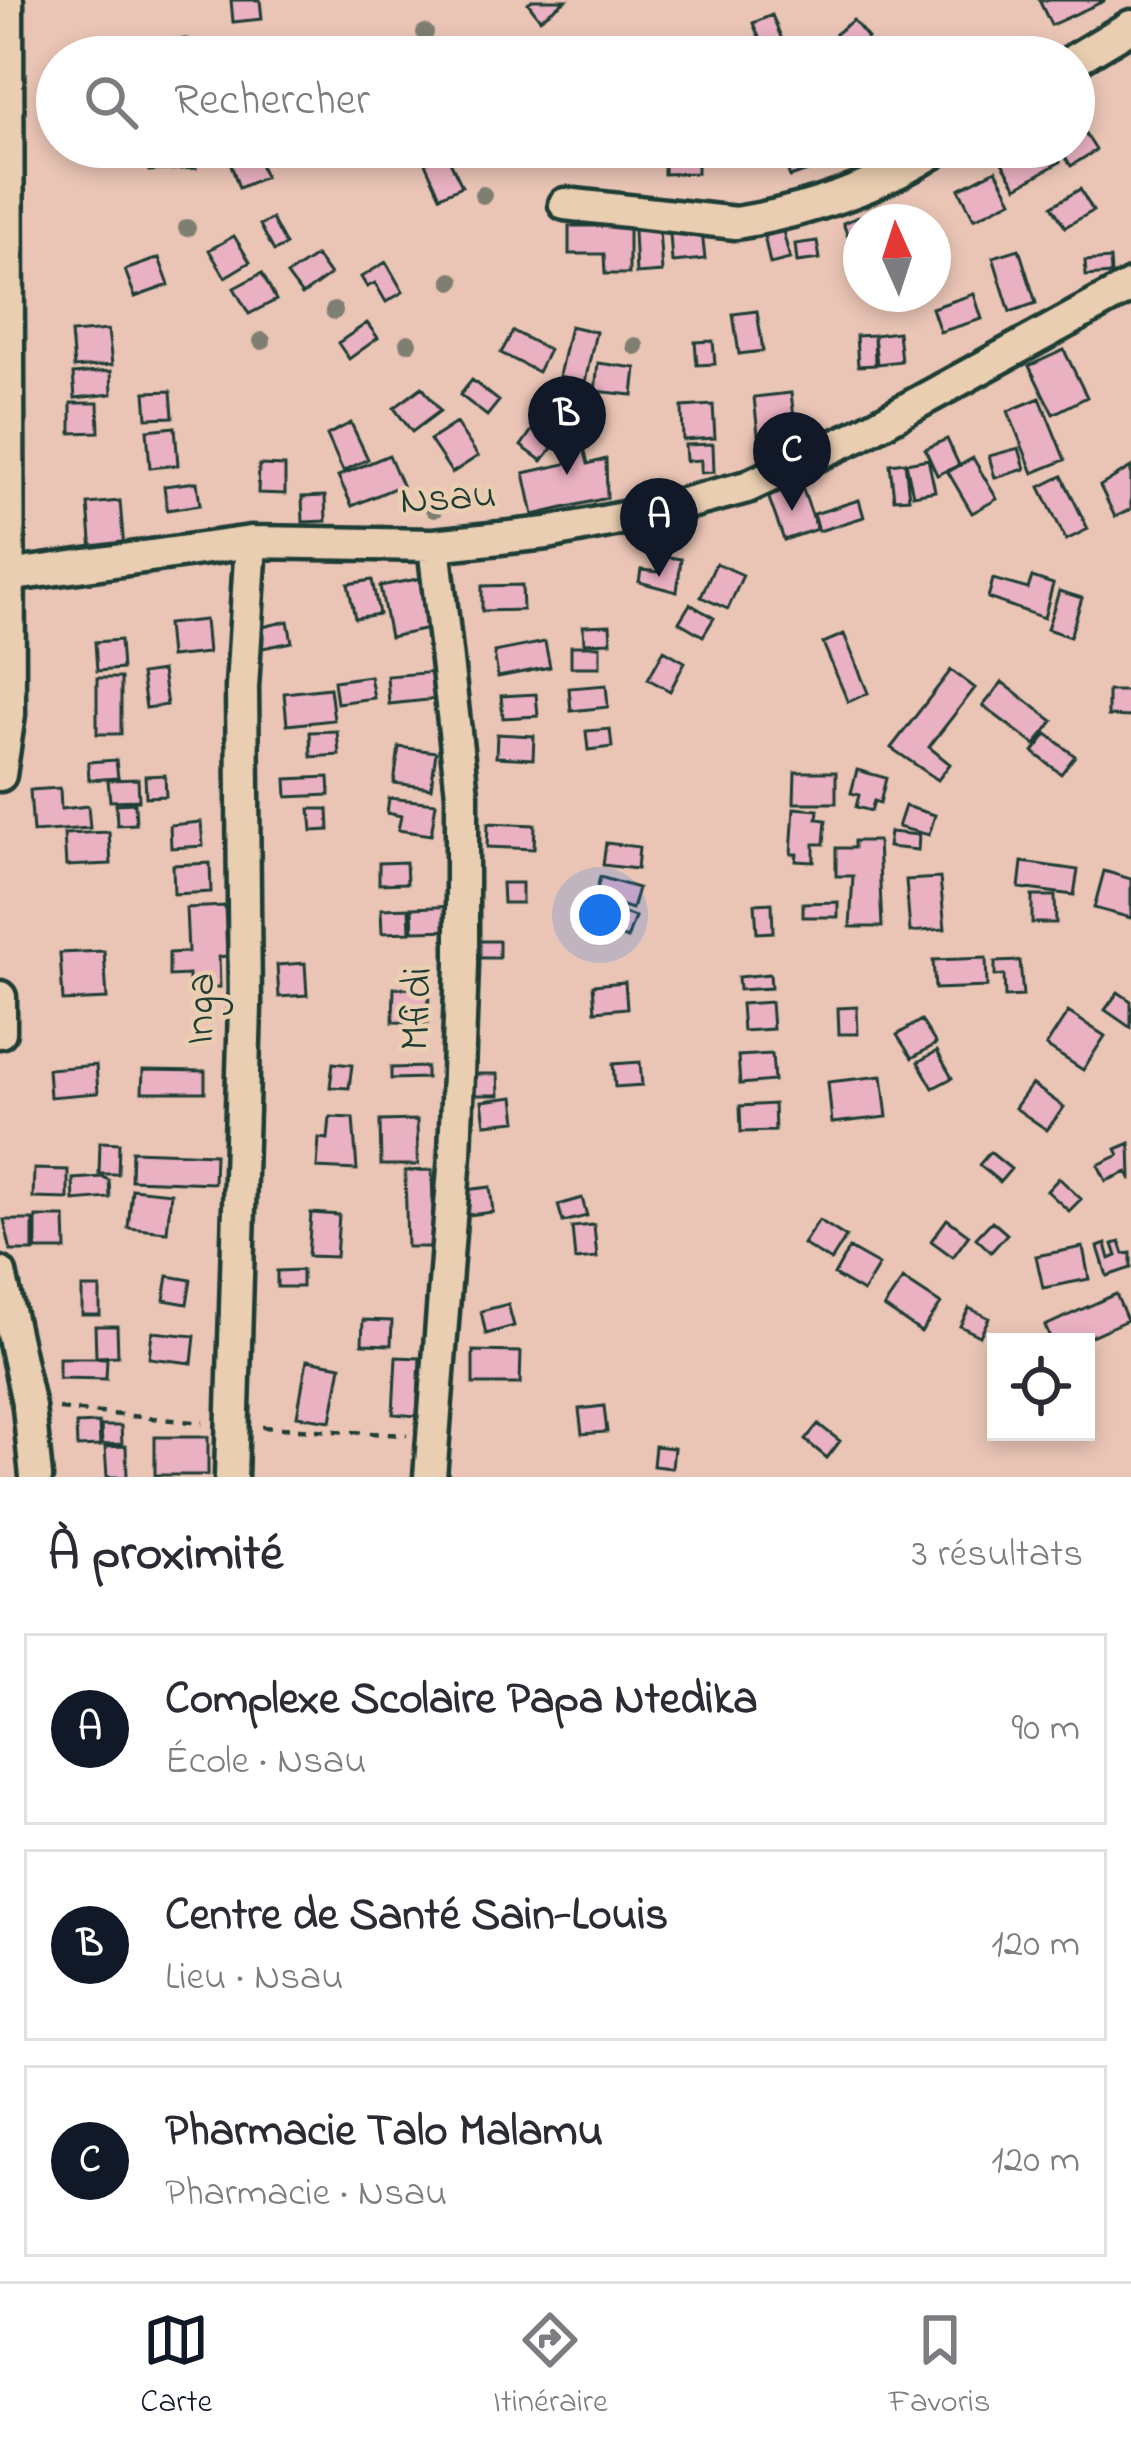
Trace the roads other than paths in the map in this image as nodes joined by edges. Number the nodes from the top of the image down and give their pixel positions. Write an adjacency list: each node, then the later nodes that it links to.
1 (8, 0): 9 (street)
2 (1131, 26): 3 (street)
3 (1095, 47)
4 (894, 168): 5 (street)
5 (565, 204)
6 (1131, 286): 8 (street, Nsau)
7 (251, 542): 8 (street, Nsau); 9 (street, Nsau); 16 (street, Inga)
8 (434, 545): 17 (street, Mfidi)
9 (7, 576): 10 (street)
10 (4, 718): 11 (street)
11 (0, 775)
12 (0, 997): 13 (street)
13 (0, 1032)
14 (0, 1273): 15 (street)
15 (36, 1477)
16 (231, 1477)
17 (430, 1477)

